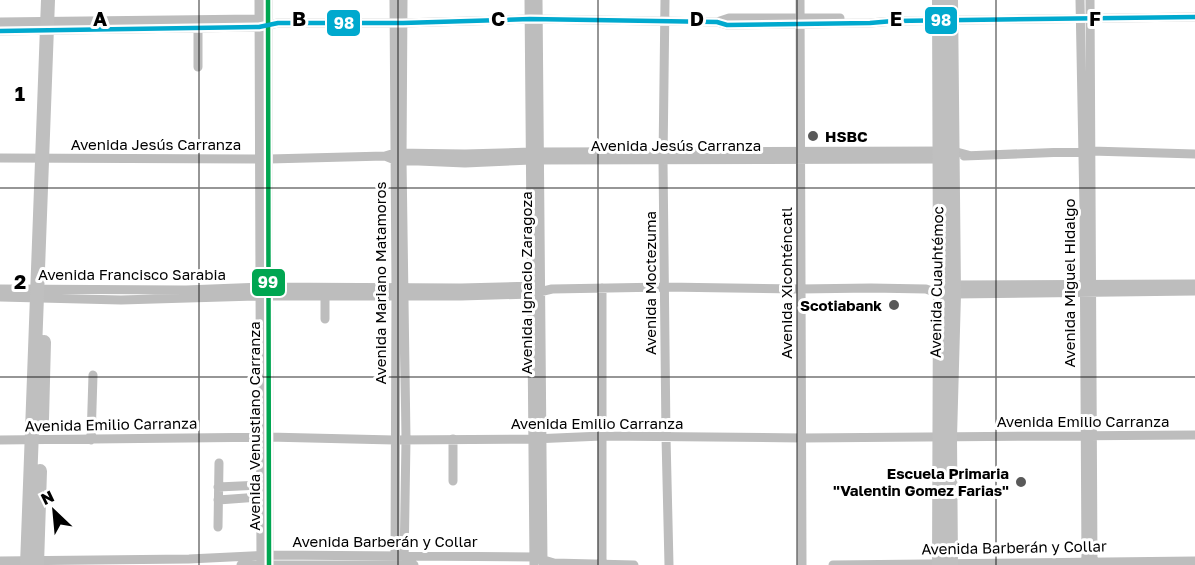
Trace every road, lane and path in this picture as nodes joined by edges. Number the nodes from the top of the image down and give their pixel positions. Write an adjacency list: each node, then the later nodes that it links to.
1 (48, 0): 25 (main road)
2 (56, 0): 25 (main road)
3 (259, 0): 23 (street, Avenida Venustiano Carranza)
4 (268, 0): 23 (street, Avenida Venustiano Carranza)
5 (394, 0): 24 (street, Avenida Mariano Matamoros)
6 (403, 0): 24 (street, Avenida Mariano Matamoros)
7 (530, 0): 16 (street, Avenida Ignacio Zaragoza)
8 (538, 0): 16 (street, Avenida Ignacio Zaragoza)
9 (665, 0): 18 (street, Avenida Moctezuma)
10 (800, 0): 19 (street, Avenida Xicohténcatl)
11 (939, 0): 20 (main road, Avenida Cuauhtémoc)
12 (951, 0): 20 (main road, Avenida Cuauhtémoc)
13 (1080, 0): 17 (street, Avenida Miguel Hidalgo)
14 (1090, 0): 17 (street, Avenida Miguel Hidalgo)
15 (1195, 17): 17 (street)
16 (533, 19): 18 (street); 24 (street); 33 (street, Avenida Ignacio Zaragoza)
17 (1086, 19): 20 (street); 29 (street, Avenida Miguel Hidalgo)
18 (665, 21): 19 (street); 34 (street, Avenida Moctezuma)
19 (801, 21): 20 (street); 36 (street, Avenida Xicohténcatl)
20 (946, 21): 31 (main road, Avenida Cuauhtémoc); 32 (main road, Avenida Cuauhtémoc)
21 (0, 22): 25 (street)
22 (198, 23): 23 (street); 25 (street); 27 (street)
23 (264, 23): 24 (street); 28 (street, Avenida Venustiano Carranza)
24 (398, 23): 35 (street, Avenida Mariano Matamoros)
25 (52, 25): 26 (street); 39 (main road)
26 (0, 31)
27 (198, 67)
28 (263, 92): 38 (street, Avenida Venustiano Carranza); 40 (street, Avenida Venustiano Carranza)
29 (1087, 151): 30 (street, Avenida Jesús Carranza); 32 (street, Avenida Jesús Carranza); 45 (street, Avenida Miguel Hidalgo)
30 (1195, 154)
31 (939, 155): 32 (street, Avenida Jesús Carranza); 36 (street, Avenida Jesús Carranza); 50 (main road, Avenida Cuauhtémoc)
32 (953, 155): 50 (main road, Avenida Cuauhtémoc)
33 (536, 156): 34 (street, Avenida Jesús Carranza); 35 (street, Avenida Jesús Carranza); 48 (street, Avenida Ignacio Zaragoza)
34 (663, 156): 36 (street, Avenida Jesús Carranza); 43 (street, Avenida Moctezuma)
35 (398, 157): 40 (street, Avenida Jesús Carranza); 54 (street, Avenida Mariano Matamoros)
36 (801, 157): 49 (street, Avenida Xicohténcatl)
37 (0, 158): 39 (street, Avenida Jesús Carranza)
38 (258, 158): 39 (street, Avenida Jesús Carranza); 40 (street, Avenida Jesús Carranza); 41 (street, Avenida Venustiano Carranza)
39 (46, 159): 55 (main road)
40 (269, 159): 41 (street, Avenida Venustiano Carranza)
41 (265, 221): 51 (street, Avenida Venustiano Carranza)
42 (1195, 284): 46 (street, Avenida Francisco Sarabia)
43 (665, 287): 44 (street, Avenida Francisco Sarabia); 49 (street, Avenida Francisco Sarabia); 65 (street, Avenida Moctezuma)
44 (602, 288): 48 (street, Avenida Francisco Sarabia); 63 (street)
45 (1088, 288): 46 (street, Avenida Francisco Sarabia); 50 (street, Avenida Francisco Sarabia); 61 (street, Avenida Miguel Hidalgo)
46 (1160, 288): 52 (street, Avenida Francisco Sarabia)
47 (0, 289): 55 (street, Avenida Francisco Sarabia)
48 (535, 289): 54 (street, Avenida Francisco Sarabia); 70 (street, Avenida Ignacio Zaragoza)
49 (800, 289): 50 (street, Avenida Francisco Sarabia); 67 (street, Avenida Xicohténcatl)
50 (947, 290): 66 (main road, Avenida Cuauhtémoc)
51 (265, 291): 53 (street, Avenida Francisco Sarabia); 55 (street, Avenida Francisco Sarabia); 64 (street, Avenida Venustiano Carranza)
52 (1195, 291)
53 (325, 292): 54 (street, Avenida Francisco Sarabia); 57 (street)
54 (400, 292): 58 (street, Avenida Mariano Matamoros); 59 (street, Avenida Mariano Matamoros)
55 (41, 294): 56 (street, Avenida Francisco Sarabia); 72 (main road)
56 (0, 297)
57 (325, 319)
58 (395, 367): 59 (street); 74 (street, Avenida Mariano Matamoros)
59 (405, 367): 68 (street, Avenida Mariano Matamoros)
60 (93, 375): 73 (street)
61 (1089, 435): 62 (street, Avenida Emilio Carranza); 66 (street, Avenida Emilio Carranza); 93 (street, Avenida Miguel Hidalgo)
62 (1195, 435)
63 (602, 436): 65 (street, Avenida Emilio Carranza); 70 (street, Avenida Emilio Carranza); 97 (street)
64 (264, 437): 73 (street, Avenida Emilio Carranza); 74 (street, Avenida Emilio Carranza); 77 (street, Avenida Venustiano Carranza); 84 (street, Avenida Venustiano Carranza)
65 (666, 437): 67 (street, Avenida Emilio Carranza); 99 (street, Avenida Moctezuma)
66 (945, 437): 67 (street, Avenida Emilio Carranza); 94 (main road, Avenida Cuauhtémoc)
67 (802, 438): 100 (street, Avenida Xicohténcatl)
68 (406, 439): 69 (street, Avenida Emilio Carranza); 74 (street, Avenida Emilio Carranza); 79 (street, Avenida Mariano Matamoros)
69 (453, 439): 70 (street, Avenida Emilio Carranza); 76 (street)
70 (538, 439): 91 (street, Avenida Ignacio Zaragoza)
71 (0, 440): 72 (street, Avenida Emilio Carranza)
72 (37, 440): 73 (street, Avenida Emilio Carranza); 92 (main road)
73 (91, 440)
74 (394, 440): 79 (street, Avenida Mariano Matamoros)
75 (219, 463): 78 (street)
76 (453, 481)
77 (261, 485): 78 (street); 80 (street, Avenida Venustiano Carranza)
78 (218, 487): 81 (street)
79 (400, 496): 85 (street, Avenida Mariano Matamoros)
80 (261, 497): 81 (street); 84 (street, Avenida Venustiano Carranza)
81 (218, 500): 82 (street)
82 (218, 527)
83 (0, 561): 92 (street, Avenida Barberán y Collar)
84 (265, 561): 89 (street, Avenida Barberán y Collar); 90 (street, Avenida Barberán y Collar); 95 (street, Avenida Barberán y Collar)
85 (399, 561): 86 (street, Avenida Barberán y Collar); 90 (street, Avenida Barberán y Collar); 96 (street, Avenida Barberán y Collar)
86 (465, 561): 91 (street, Avenida Barberán y Collar)
87 (1195, 561): 93 (street, Avenida Barberán y Collar)
88 (97, 562): 89 (street, Avenida Barberán y Collar); 92 (street, Avenida Barberán y Collar)
89 (189, 562)
90 (342, 562)
91 (543, 562): 97 (street, Avenida Barberán y Collar)
92 (32, 563)
93 (1090, 563): 94 (street, Avenida Barberán y Collar)
94 (945, 564): 101 (street, Avenida Barberán y Collar)
95 (241, 565)
96 (414, 565)
97 (603, 565): 98 (street, Avenida Barberán y Collar)
98 (634, 565)
99 (669, 565)
100 (802, 565)
101 (832, 565)

